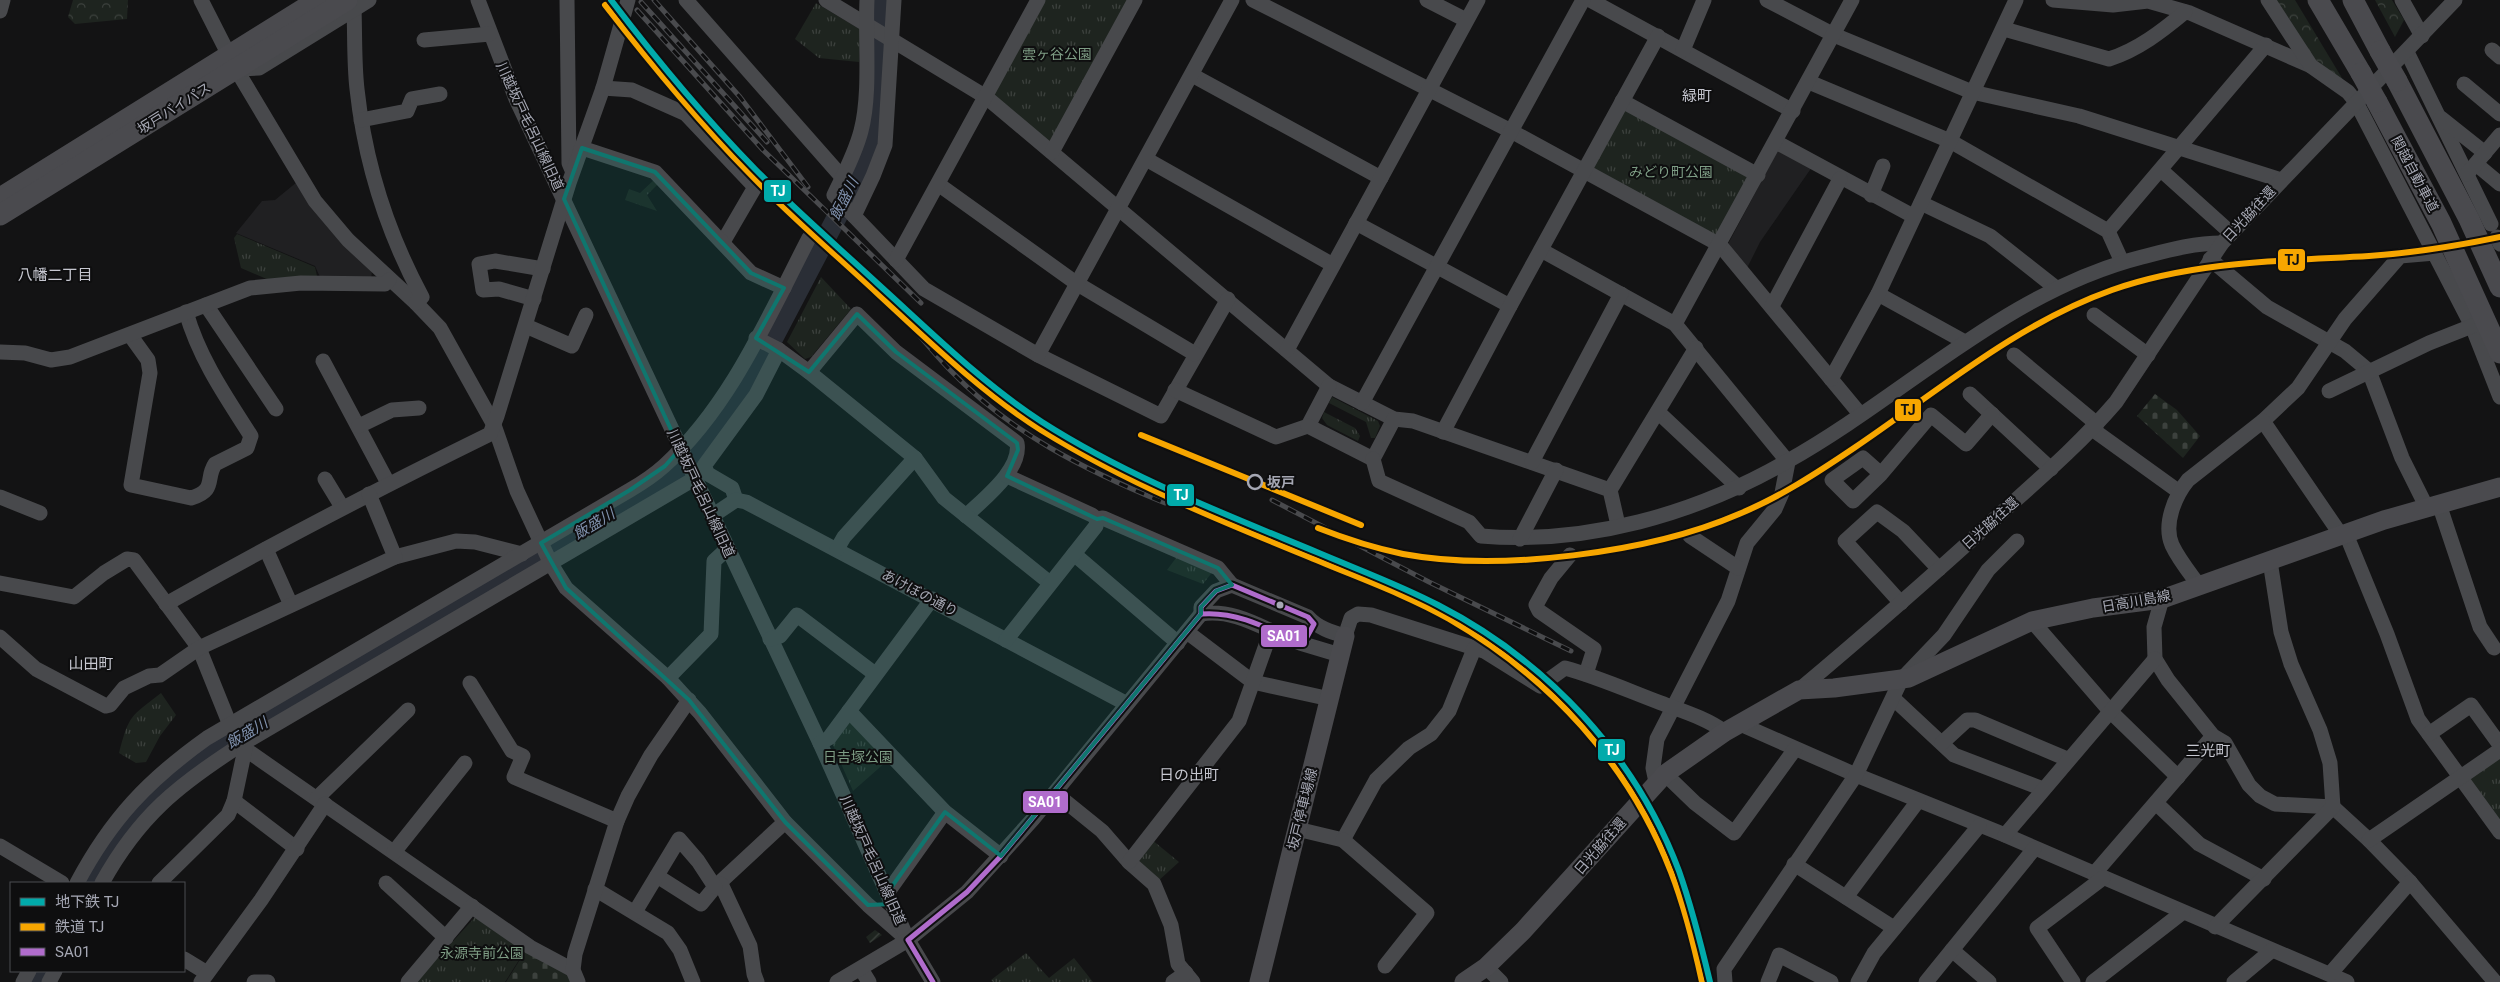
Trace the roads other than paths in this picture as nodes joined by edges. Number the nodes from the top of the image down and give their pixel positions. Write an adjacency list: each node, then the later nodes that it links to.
1 (3, 0): 33 (street)
2 (201, 0): 47 (street)
3 (299, 0): 47 (street)
4 (318, 0): 44 (highway, 坂戸バイパス)
5 (369, 0): 31 (street)
6 (478, 0): 37 (street, 川越坂戸毛呂山線旧道)
7 (567, 0): 75 (street)
8 (628, 0): 52 (street)
9 (686, 0): 77 (street)
10 (826, 0): 35 (street)
11 (867, 0): 35 (street)
12 (894, 0): 41 (street)
13 (1135, 0): 69 (street)
14 (1232, 0): 49 (street)
15 (1253, 0): 53 (street)
16 (1427, 0): 34 (street)
17 (1478, 0): 34 (street)
18 (1583, 0): 63 (street)
19 (1590, 0): 39 (street)
20 (1704, 0): 45 (street)
21 (1767, 0): 38 (street)
22 (1852, 0): 38 (street)
23 (2016, 0): 36 (street)
24 (2053, 0): 32 (street)
25 (2268, 0): 48 (street)
26 (2318, 0): 131 (highway, 関越自動車道, bridge)
27 (2353, 0): 109 (highway, 関越自動車道, bridge)
28 (2402, 0): 40 (street)
29 (2455, 0): 40 (street, 日光脇往還)
30 (1032, 2): 56 (street)
31 (351, 4): 44 (highway, 坂戸バイパス); 47 (street); 62 (street)
32 (2191, 8): 36 (street); 43 (street)
33 (0, 11)
34 (1466, 20): 53 (street)
35 (868, 26): 41 (street); 77 (street)
36 (2004, 29): 54 (street)
37 (490, 34): 42 (street); 85 (street, 川越坂戸毛呂山線旧道)
38 (1834, 35): 50 (street); 54 (street)
39 (1658, 36): 45 (street); 57 (street)
40 (2422, 36): 46 (street, 日光脇往還)
41 (890, 39): 56 (street); 88 (street)
42 (424, 40)
43 (2266, 45): 48 (street); 68 (street)
44 (257, 47): 47 (highway, 坂戸バイパス)
45 (1683, 50): 59 (street)
46 (2407, 52): 58 (street, 日光脇往還); 60 (street)
47 (232, 62): 84 (highway, 坂戸バイパス); 89 (highway, 坂戸バイパス); 105 (street)
48 (2311, 66): 58 (street)
49 (1192, 75): 70 (street); 78 (street)
50 (1809, 82): 59 (street); 65 (street)
51 (2464, 84): 61 (street)
52 (603, 88): 67 (street); 95 (street)
53 (1430, 89): 63 (street); 78 (street)
54 (1972, 92): 65 (street); 68 (street)
55 (440, 94): 62 (street)
56 (986, 97): 69 (street); 81 (street)
57 (1622, 101): 73 (street); 76 (street)
58 (2356, 102): 80 (street, 日光脇往還); 98 (street)
59 (1793, 111): 66 (street)
60 (2436, 114): 71 (street); 71 (street)
61 (2500, 114)
62 (361, 120): 114 (street)
63 (1511, 131): 73 (street); 103 (street)
64 (2500, 135): 71 (street)
65 (1950, 141): 87 (street); 91 (street)
66 (1776, 142): 76 (street); 79 (street)
67 (582, 148): 75 (street); 95 (street)
68 (2180, 148): 74 (street); 80 (street)
69 (1052, 152): 86 (street)
70 (1146, 159): 86 (street); 102 (street)
71 (2476, 164): 82 (street); 92 (street)
72 (1883, 166): 83 (street)
73 (1584, 170): 96 (street); 97 (street)
74 (2161, 170): 91 (street); 94 (street)
75 (573, 172): 85 (street)
76 (1758, 175): 96 (street)
77 (842, 178): 88 (street)
78 (1381, 178): 90 (street)
79 (1840, 179): 83 (street); 117 (street)
80 (2281, 180): 94 (street, 日光脇往還)
81 (938, 184): 100 (street); 106 (street)
82 (2500, 184)
83 (1871, 194): 87 (street)
84 (0, 198)
85 (564, 199): 104 (street); 159 (street, 川越坂戸毛呂山線旧道)
86 (1120, 208): 106 (street); 113 (street)
87 (1917, 210): 108 (street); 111 (street)
88 (852, 213): 100 (street)
89 (0, 215)
90 (1356, 224): 102 (street); 103 (street)
91 (2108, 231): 101 (street)
92 (2496, 235)
93 (809, 238): 107 (street)
94 (2227, 238): 99 (street, 日光脇往還); 101 (street)
95 (722, 242): 107 (street)
96 (1720, 245): 117 (street); 121 (street)
97 (1540, 250): 110 (street); 116 (street)
98 (2435, 253): 123 (street); 127 (street)
99 (2210, 259): 127 (street); 134 (street, 日光脇往還)
100 (896, 260): 136 (street)
101 (2122, 262): 108 (street)
102 (1333, 265): 130 (street)
103 (1437, 266): 116 (street); 146 (street)
104 (543, 269): 112 (street); 112 (street)
105 (389, 280): 114 (street); 115 (street)
106 (1076, 283): 132 (street); 136 (street)
107 (784, 288): 125 (street)
108 (2056, 288): 126 (street)
109 (2500, 288)
110 (1621, 294): 121 (street); 162 (street)
111 (1878, 294): 126 (street); 140 (street)
112 (534, 299): 122 (street)
113 (1228, 299): 130 (street); 132 (street)
114 (416, 303): 154 (street)
115 (206, 305): 118 (street); 147 (street)
116 (1510, 306): 158 (street)
117 (1772, 306): 140 (street)
118 (186, 312): 124 (street); 124 (street)
119 (586, 315): 122 (street)
120 (2094, 315): 134 (street)
121 (1676, 324): 128 (street)
122 (526, 326): 154 (street)
123 (2472, 326): 138 (street); 145 (street)
124 (130, 335): 135 (street)
125 (757, 338): 129 (street); 159 (street)
126 (1966, 342): 150 (street)
127 (2328, 342): 138 (street); 153 (street)
128 (1696, 348): 149 (street); 163 (street)
129 (779, 350): 139 (street); 177 (street)
130 (1287, 350): 141 (street)
131 (2500, 353)
132 (1195, 354): 142 (street)
133 (2014, 355): 157 (street)
134 (2148, 355): 157 (street, 日光脇往還)
135 (3, 356)
136 (1038, 356): 142 (street)
137 (323, 361): 155 (street)
138 (2369, 371): 143 (street); 178 (street)
139 (809, 372): 160 (street); 168 (street)
140 (1831, 379): 150 (street)
141 (1329, 386): 146 (street); 156 (street)
142 (1175, 390): 156 (street)
143 (2329, 392)
144 (1970, 394): 151 (street)
145 (2500, 397)
146 (1362, 403): 152 (street)
147 (276, 408)
148 (419, 408): 155 (street)
149 (1658, 412): 172 (street); 173 (street)
150 (1860, 414): 163 (street)
151 (1992, 414): 164 (street); 166 (street)
152 (1394, 419): 158 (street); 161 (street)
153 (2263, 422): 174 (street); 185 (street)
154 (494, 425): 170 (street); 189 (street)
155 (359, 426): 170 (street)
156 (1308, 426): 161 (street)
157 (2094, 427): 164 (street, 日光脇往還); 174 (street)
158 (1443, 432): 162 (street)
159 (681, 450): 167 (street, 川越坂戸毛呂山線旧道); 189 (street)
160 (915, 458): 182 (street); 192 (street)
161 (1373, 459): 187 (street)
162 (1532, 462): 165 (street)
163 (1788, 462): 172 (street); 199 (street)
164 (2051, 469): 200 (street, 日光脇往還)
165 (1556, 470): 173 (street); 187 (street)
166 (1881, 474)
167 (693, 476): 181 (street, 川越坂戸毛呂山線旧道); 198 (street)
168 (1007, 476): 182 (street); 183 (street)
169 (325, 479): 179 (street)
170 (388, 483): 175 (street)
171 (2500, 487): 178 (main road, 日高川島線)
172 (1739, 488): 184 (street)
173 (1610, 490): 184 (street)
174 (2178, 491): 204 (street)
175 (369, 494): 179 (street); 196 (street)
176 (0, 497): 180 (street)
177 (736, 500): 181 (street); 192 (street, あけぼの通り)
178 (2433, 506): 185 (main road, 日高川島線); 221 (street)
179 (342, 507): 190 (street)
180 (40, 513)
181 (712, 516): 191 (street, 川越坂戸毛呂山線旧道)
182 (966, 516): 202 (street)
183 (1097, 519): 194 (street); 203 (street)
184 (1618, 525): 187 (street)
185 (2343, 534): 197 (main road, 日高川島線); 242 (street)
186 (1690, 536): 199 (street)
187 (1520, 539)
188 (2017, 541): 228 (street)
189 (541, 543): 193 (street); 198 (street)
190 (266, 549): 208 (street); 209 (street)
191 (727, 549): 217 (street, 川越坂戸毛呂山線旧道); 227 (street)
192 (837, 549): 205 (street, あけぼの通り)
193 (522, 554): 196 (street); 240 (street)
194 (1074, 554): 202 (street); 216 (street)
195 (1570, 555): 226 (street)
196 (395, 557): 209 (street)
197 (2270, 561): 204 (main road, 日高川島線); 262 (street)
198 (550, 564): 227 (street); 247 (street)
199 (1738, 568): 236 (street)
200 (1940, 569): 207 (street, 日光脇往還); 207 (street)
201 (0, 583): 208 (street)
202 (1050, 583): 218 (street)
203 (1232, 585): 210 (street); 212 (street)
204 (2200, 587): 206 (main road, 日高川島線)
205 (932, 599): 218 (street, あけぼの通り); 225 (street)
206 (2162, 599): 211 (main road, 日高川島線); 224 (street)
207 (1901, 603): 231 (street, 日光脇往還)
208 (166, 604): 220 (street)
209 (291, 605): 220 (street)
210 (1202, 614): 213 (street); 216 (street)
211 (2032, 622): 228 (main road, 日高川島線); 239 (street)
212 (1314, 624): 214 (street); 219 (street)
213 (1271, 630): 219 (street); 229 (street)
214 (1345, 636): 222 (street); 223 (main road, 坂戸停車場線)
215 (0, 637): 220 (street)
216 (1182, 637): 229 (street); 235 (street)
217 (770, 639): 225 (street); 244 (street, 川越坂戸毛呂山線旧道)
218 (1006, 640): 235 (street, あけぼの通り)
219 (1299, 643): 223 (street)
220 (199, 648): 240 (street)
221 (2494, 648)
222 (1474, 649): 226 (street); 270 (street)
223 (1340, 655): 232 (main road, 坂戸停車場線)
224 (2155, 658): 239 (street); 243 (street)
225 (875, 674): 238 (street)
226 (1586, 674): 236 (street)
227 (668, 678): 234 (street)
228 (1901, 680): 231 (main road, 日高川島線); 233 (street)
229 (1254, 682): 232 (street); 277 (street)
230 (470, 683): 264 (street)
231 (1799, 690): 241 (main road, 日光脇往還)
232 (1330, 699): 267 (main road, 坂戸停車場線)
233 (1894, 699): 245 (street); 252 (street)
234 (689, 700): 264 (street); 265 (street)
235 (1127, 704): 257 (street)
236 (1672, 707): 241 (street); 255 (street)
237 (408, 710): 259 (street)
238 (849, 711): 244 (street); 263 (street)
239 (2110, 711): 250 (street); 253 (street)
240 (230, 725): 247 (street); 283 (street)
241 (1732, 728): 248 (street); 255 (main road, 日光脇往還)
242 (2429, 734): 246 (street); 254 (street)
243 (2213, 736): 253 (street); 262 (street)
244 (820, 742): 291 (street, 川越坂戸毛呂山線旧道)
245 (1942, 743): 250 (street); 256 (street)
246 (2500, 745)
247 (243, 747): 258 (street); 259 (street); 284 (street)
248 (1795, 749): 252 (street); 255 (street)
249 (2500, 750): 254 (street)
250 (2067, 759): 256 (street)
251 (465, 763): 275 (street)
252 (1856, 776): 260 (street); 278 (street)
253 (2178, 777): 261 (street)
254 (2460, 777): 268 (street); 271 (street)
255 (1661, 778): 304 (main road, 日光脇往還)
256 (2043, 789): 269 (street)
257 (1055, 793): 276 (street); 277 (street)
258 (234, 801): 273 (street); 285 (street)
259 (321, 801): 273 (street); 275 (street)
260 (1918, 801): 266 (street); 290 (street)
261 (2156, 803): 280 (street); 281 (street)
262 (2333, 808): 271 (street); 281 (street)
263 (945, 812): 276 (street); 291 (street)
264 (617, 821): 289 (street)
265 (785, 822): 288 (street); 292 (street)
266 (1979, 826): 269 (street); 297 (street)
267 (1298, 829): 270 (street); 310 (main road, 坂戸停車場線)
268 (2500, 832)
269 (2004, 835): 274 (street)
270 (1343, 840): 303 (street)
271 (2369, 840): 286 (street)
272 (0, 846): 282 (street)
273 (297, 848): 308 (street)
274 (2034, 849): 280 (street); 300 (street)
275 (394, 852): 293 (street)
276 (1001, 856): 299 (street)
277 (1129, 862): 309 (street)
278 (1794, 864): 290 (street); 322 (street)
279 (657, 876): 288 (street); 288 (street); 294 (street)
280 (2098, 876): 295 (street); 328 (street)
281 (2264, 879): 296 (street)
282 (60, 882)
283 (78, 882)
284 (103, 882)
285 (160, 882)
286 (2410, 882): 306 (street); 332 (street)
287 (386, 884): 298 (street)
288 (718, 886): 315 (street)
289 (595, 889): 294 (street); 307 (street)
290 (1846, 897): 297 (street)
291 (891, 898): 292 (street); 299 (street, 川越坂戸毛呂山線旧道)
292 (868, 905): 299 (street)
293 (472, 906): 298 (street); 307 (street)
294 (635, 912): 314 (street)
295 (2183, 912): 296 (street); 329 (street)
296 (2215, 927): 301 (street)
297 (1894, 928): 325 (street)
298 (446, 938): 313 (street)
299 (908, 940): 305 (street); 318 (street, 川越坂戸毛呂山線旧道)
300 (1952, 950): 326 (street); 327 (street)
301 (2271, 951): 306 (street); 330 (street)
302 (185, 960): 308 (street)
303 (1384, 966)
304 (1486, 967): 320 (main road, 日光脇往還); 321 (street)
305 (861, 969): 316 (street); 317 (street)
306 (2330, 974): 331 (street)
307 (576, 976)
308 (204, 977)
309 (1190, 978): 319 (street)
310 (1255, 981)
311 (254, 982): 312 (street)
312 (268, 982)
313 (408, 982)
314 (693, 982)
315 (757, 982)
316 (837, 982)
317 (869, 982)
318 (933, 982)
319 (1173, 982)
320 (1464, 982)
321 (1501, 982)
322 (1725, 982)
323 (1768, 982): 324 (street)
324 (1831, 982)
325 (1858, 982)
326 (1926, 982)
327 (1989, 982)
328 (2073, 982)
329 (2092, 982)
330 (2234, 982)
331 (2347, 982)
332 (2495, 982)

